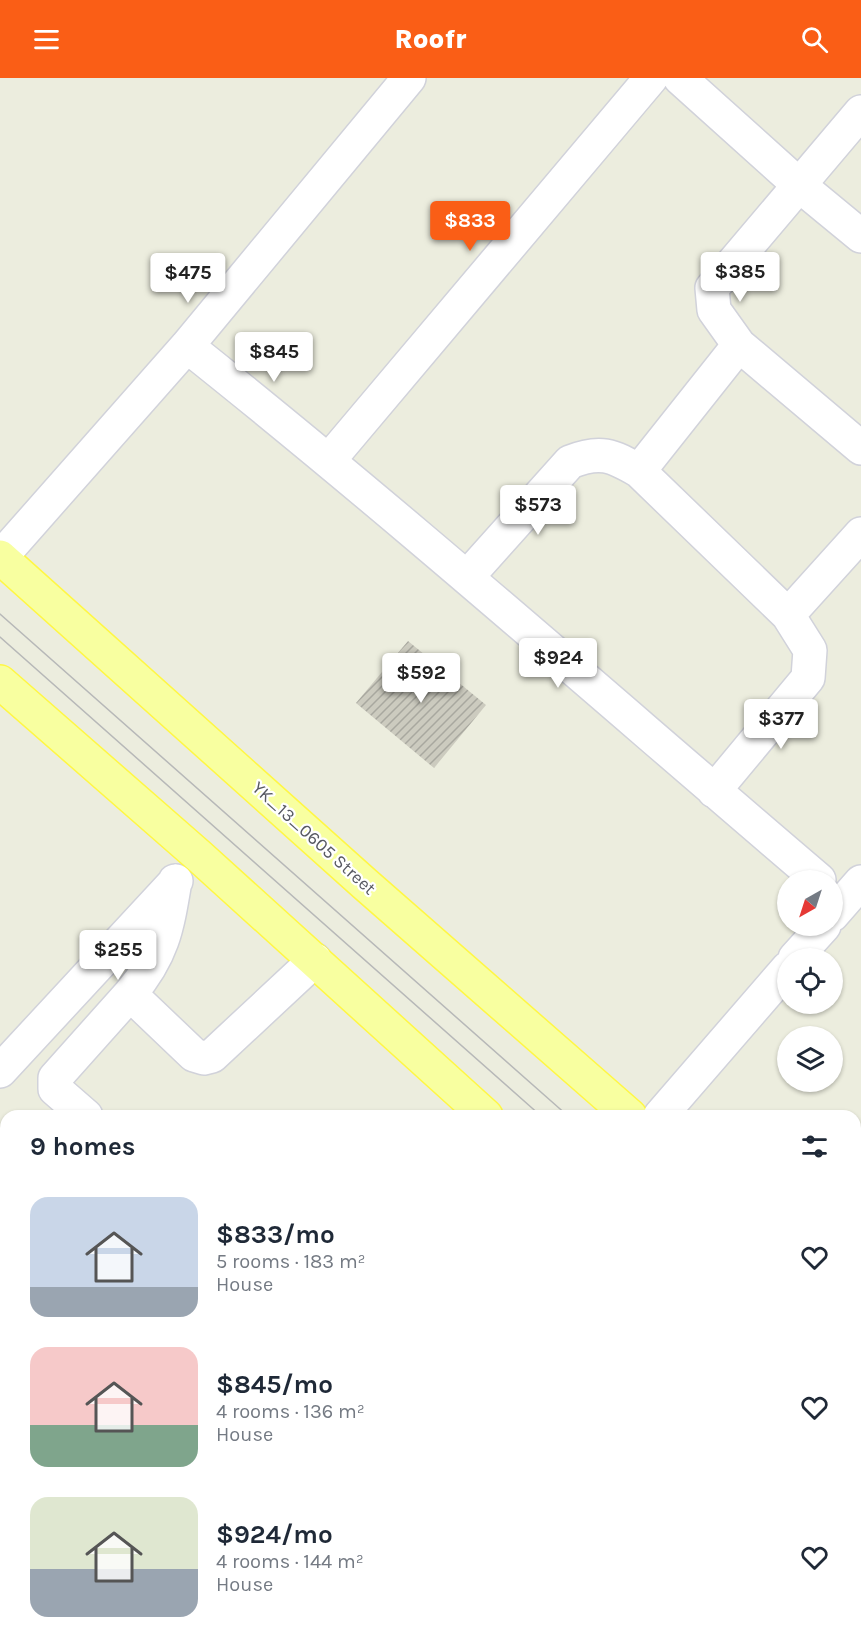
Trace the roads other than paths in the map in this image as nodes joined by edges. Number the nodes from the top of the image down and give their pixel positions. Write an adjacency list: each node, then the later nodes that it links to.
1 (409, 78): 8 (street)
2 (651, 78): 10 (street)
3 (680, 78): 5 (street)
4 (861, 112): 5 (street)
5 (799, 185): 6 (street); 7 (street)
6 (861, 236)
7 (739, 345): 9 (street); 11 (street)
8 (187, 346): 10 (street); 13 (street)
9 (861, 448)
10 (329, 460): 14 (street)
11 (639, 471): 14 (street); 15 (street)
12 (861, 534): 15 (street)
13 (0, 558): 29 (main road, YK_13_0605 Street)
14 (468, 576): 17 (street)
15 (788, 615): 17 (street)
16 (0, 682): 18 (main road)
17 (714, 791): 19 (street)
18 (199, 856): 20 (street); 23 (main road)
19 (807, 870)
20 (175, 881): 25 (street); 26 (street)
21 (815, 936): 22 (street)
22 (804, 948)
23 (315, 960): 25 (street); 28 (main road)
24 (777, 981): 30 (street)
25 (130, 994): 27 (street)
26 (0, 1071)
27 (79, 1110)
28 (479, 1110)
29 (623, 1110)
30 (665, 1110)

